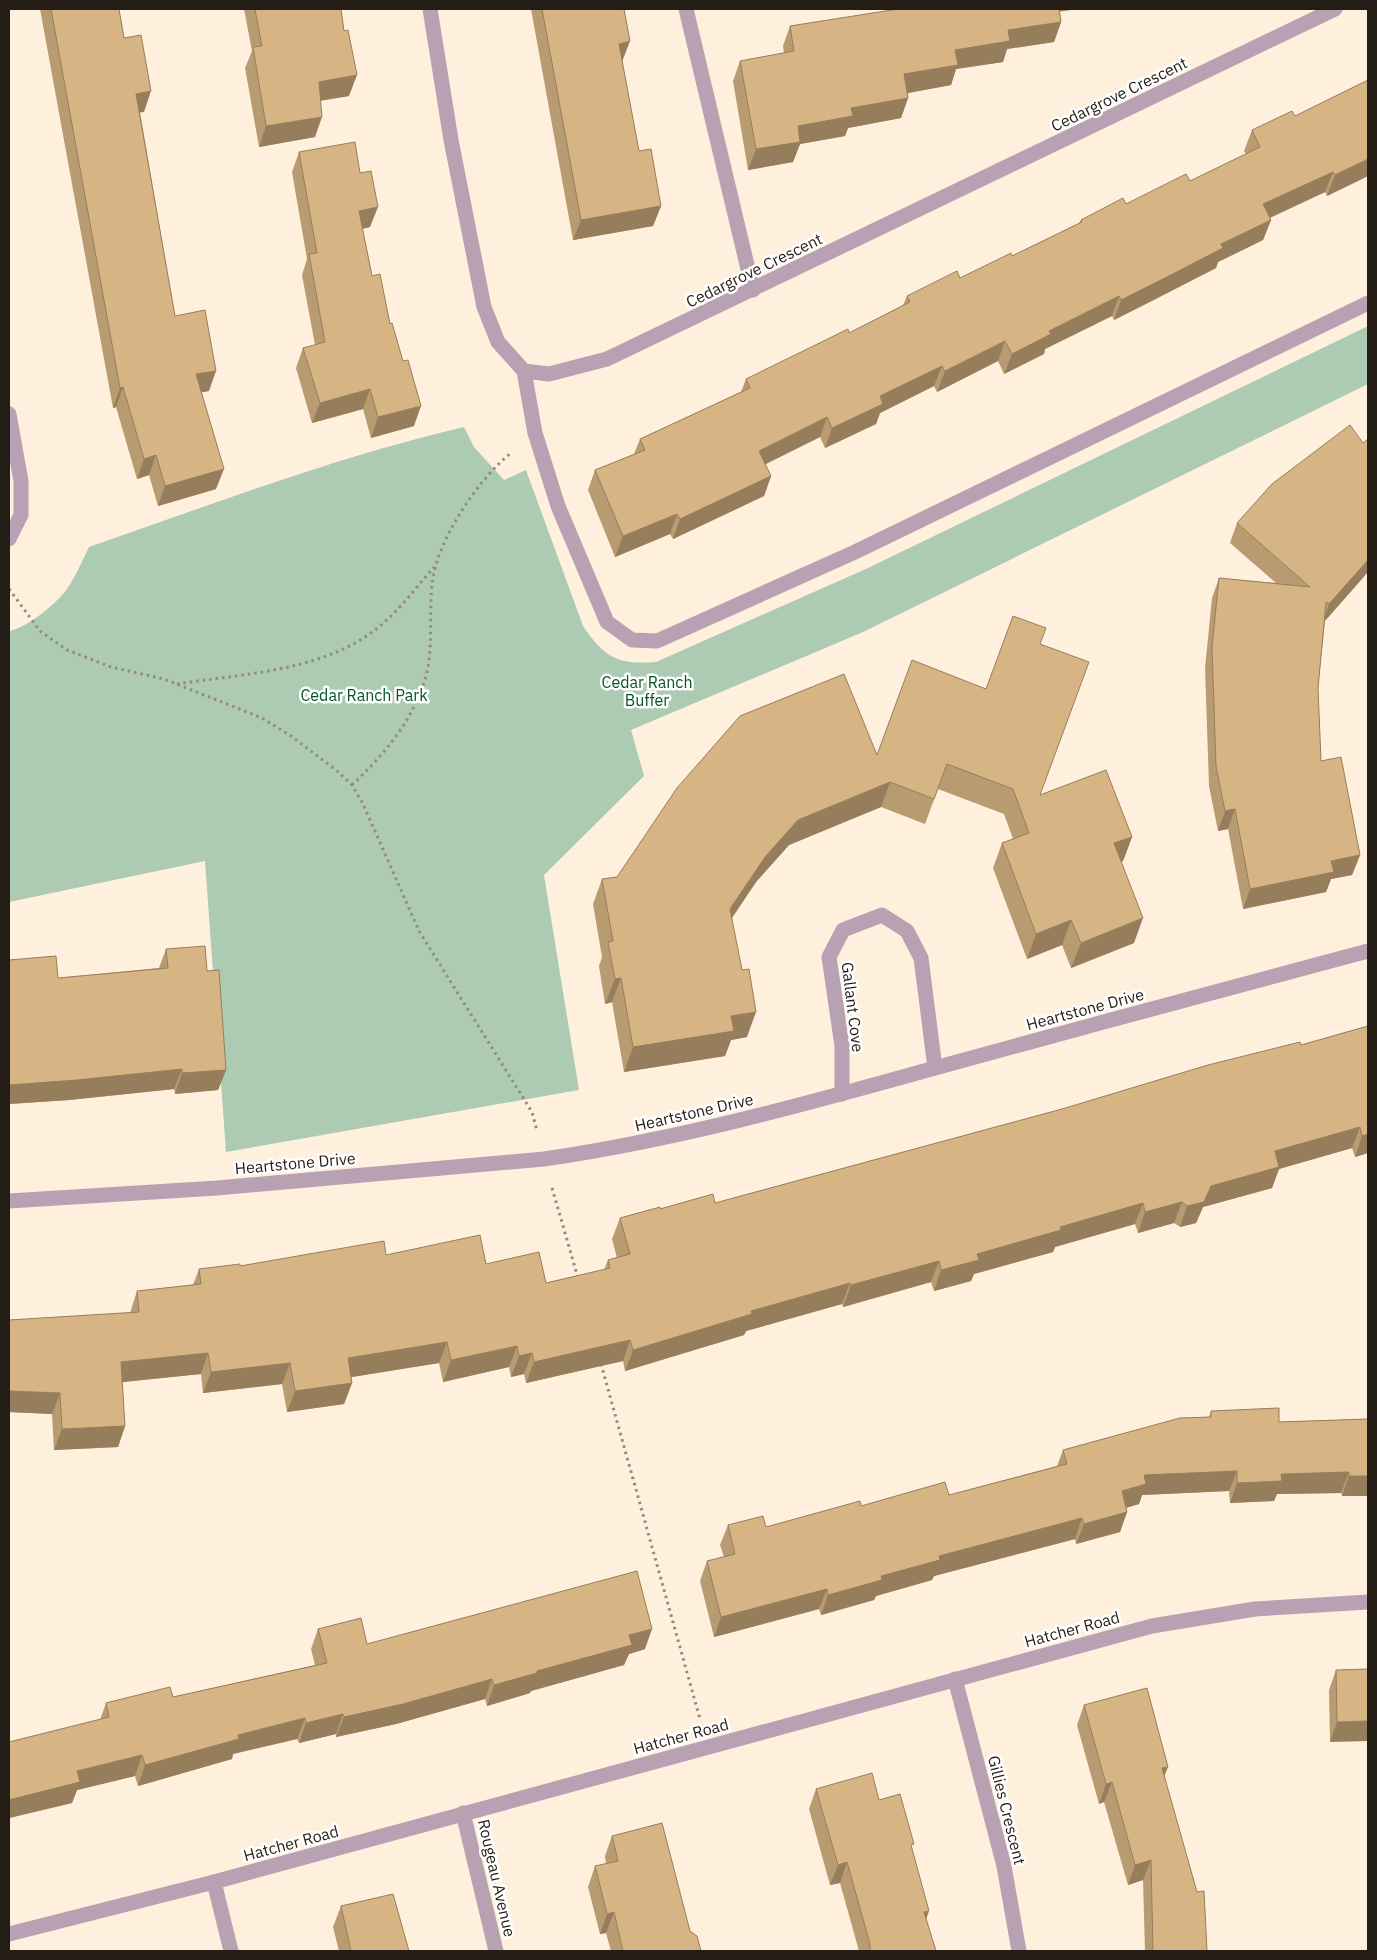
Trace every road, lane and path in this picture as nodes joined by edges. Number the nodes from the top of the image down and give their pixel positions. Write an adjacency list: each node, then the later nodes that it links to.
1 (430, 9): 6 (street)
2 (686, 9): 4 (street)
3 (1335, 9): 4 (street, Cedargrove Crescent)
4 (753, 290): 6 (street, Cedargrove Crescent)
5 (1368, 303): 8 (street)
6 (524, 371): 8 (street)
7 (9, 414): 9 (street)
8 (535, 433): 10 (path)
9 (9, 540)
10 (434, 567): 12 (path); 13 (path)
11 (9, 589): 12 (path)
12 (177, 684): 13 (path)
13 (352, 785): 17 (path)
14 (1368, 951): 15 (street, Heartstone Drive)
15 (935, 1068): 16 (street, Heartstone Drive); 16 (street, Gallant Cove)
16 (842, 1094): 17 (street, Heartstone Drive)
17 (544, 1159): 18 (street, Heartstone Drive); 19 (path)
18 (9, 1201)
19 (579, 1282)
20 (600, 1358): 23 (path)
21 (1368, 1602): 22 (street, Hatcher Road)
22 (955, 1679): 23 (street, Hatcher Road); 29 (street, Gillies Crescent)
23 (708, 1746): 24 (street, Hatcher Road)
24 (463, 1813): 25 (street, Hatcher Road); 28 (street, Rougeau Avenue)
25 (214, 1882): 26 (street, Hatcher Road); 27 (street)
26 (9, 1934)
27 (231, 1951)
28 (496, 1951)
29 (1019, 1951)

